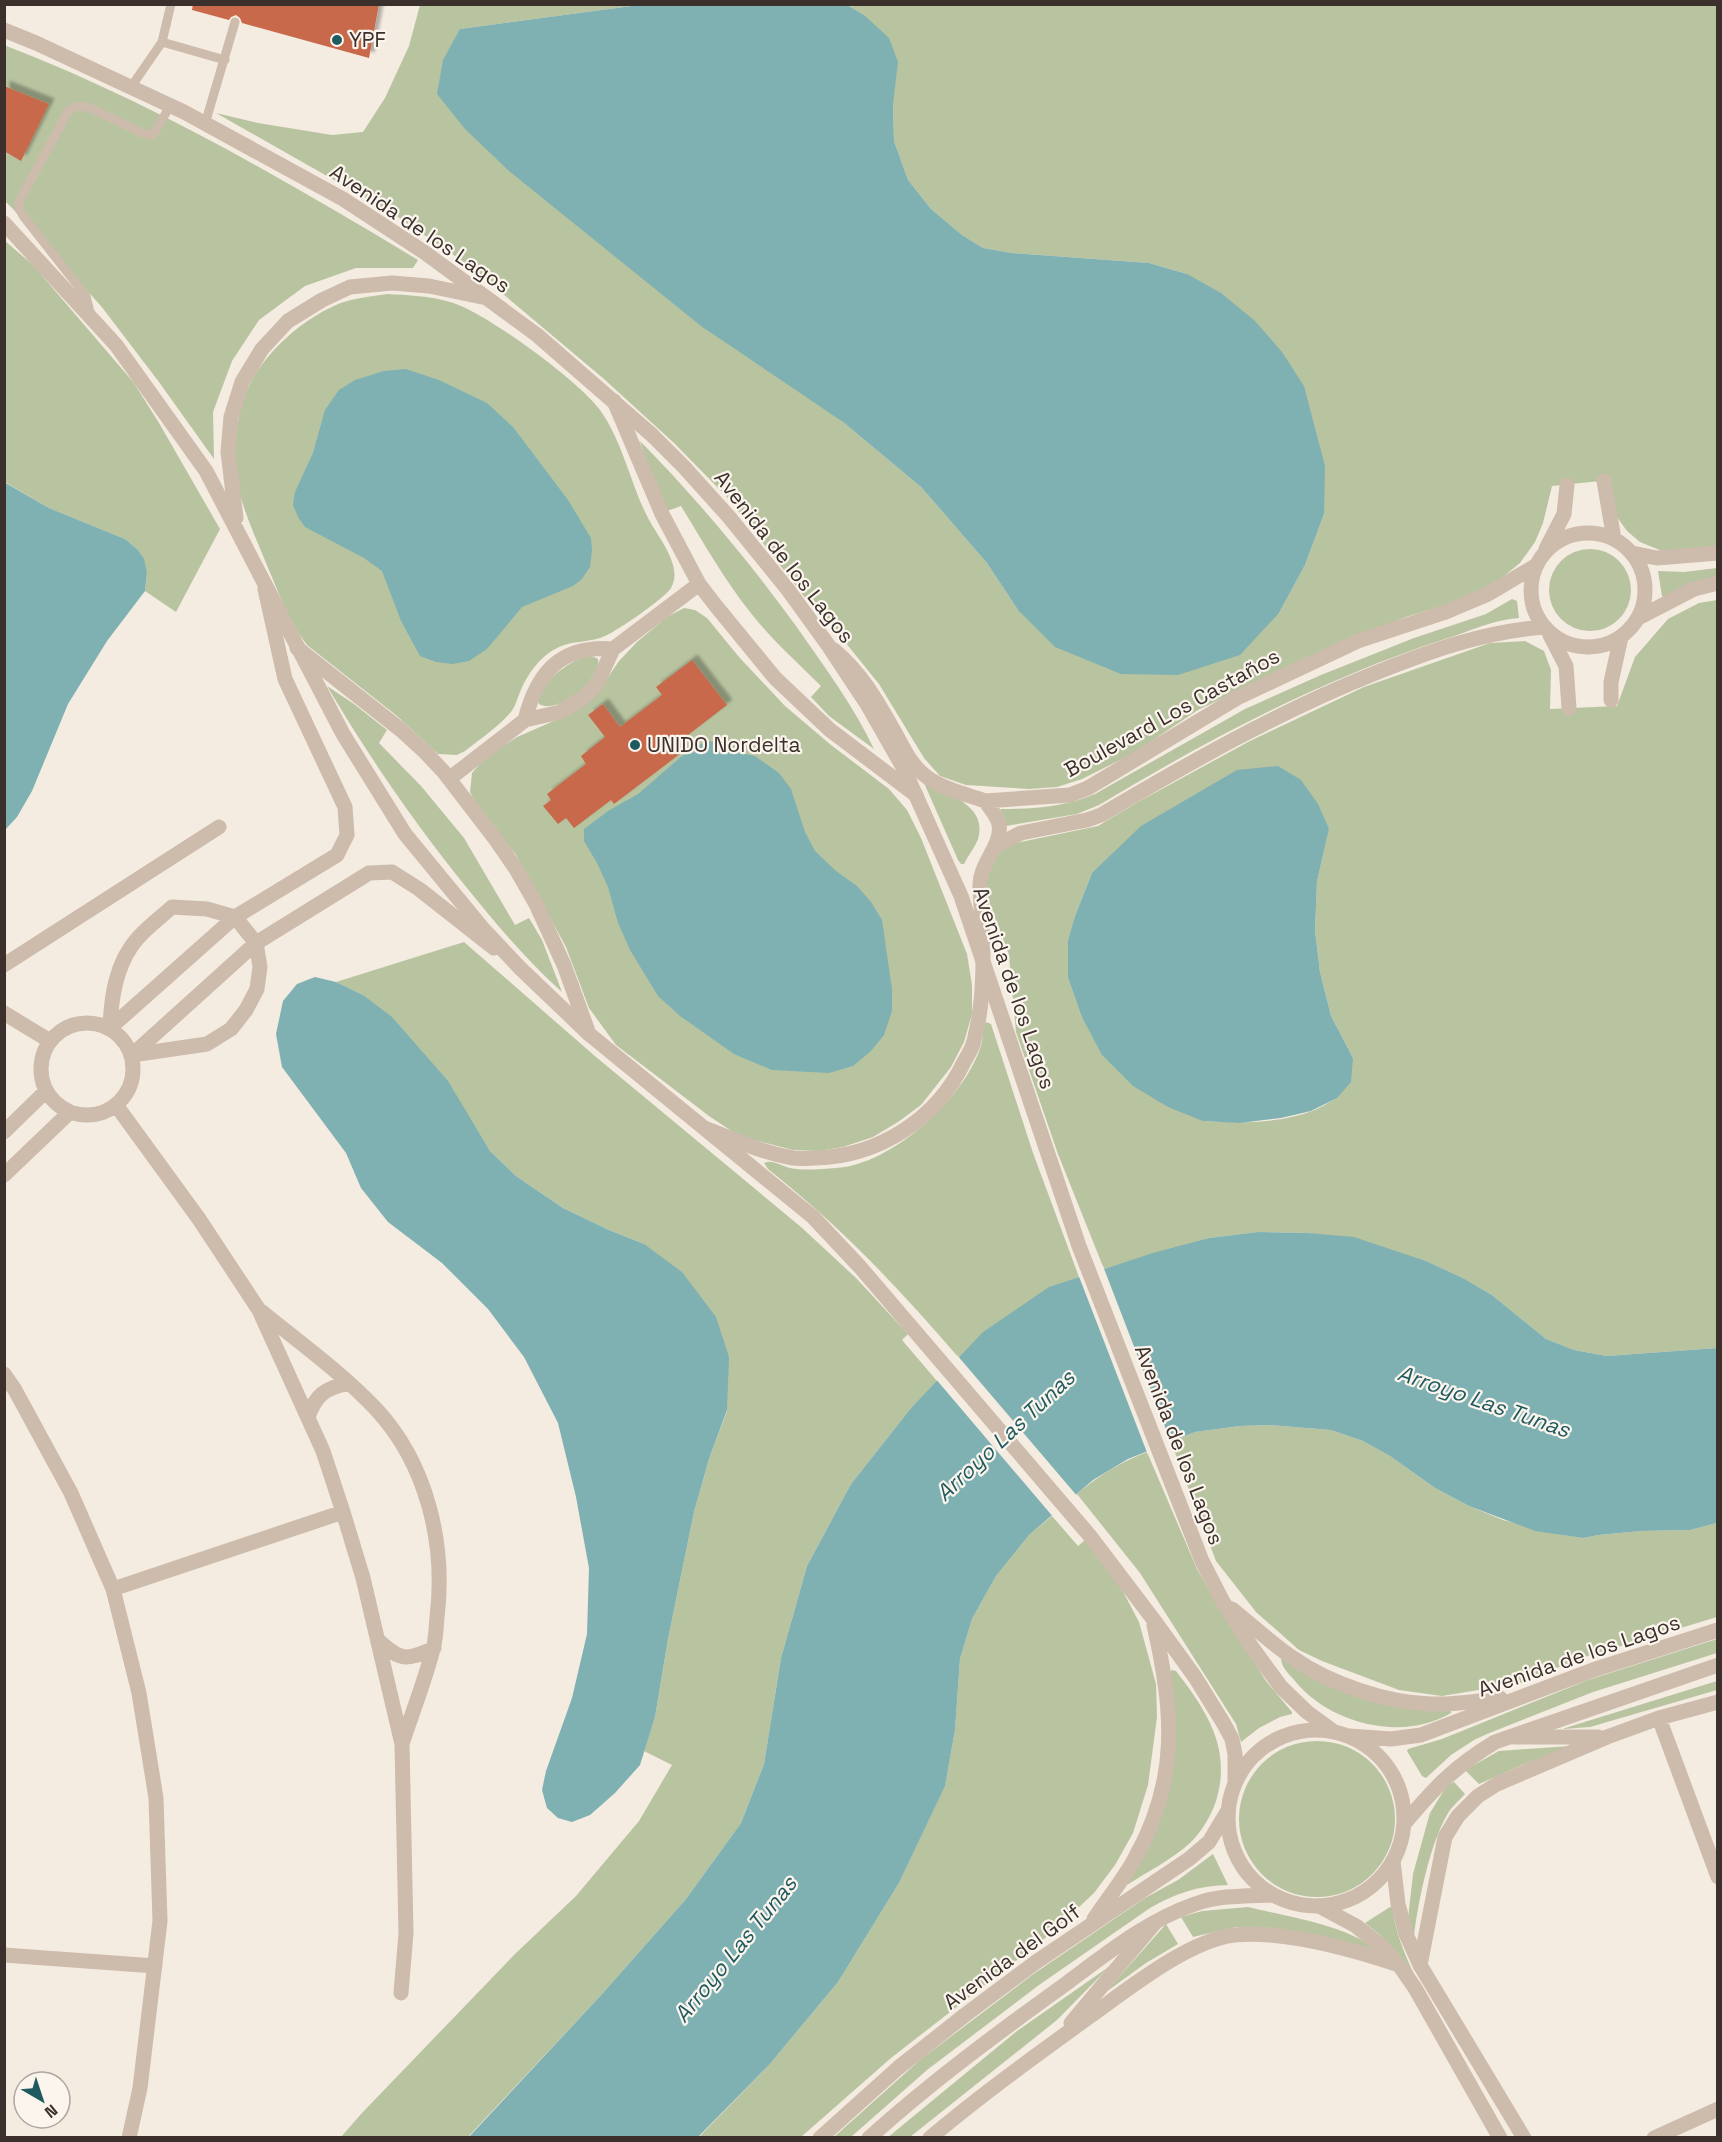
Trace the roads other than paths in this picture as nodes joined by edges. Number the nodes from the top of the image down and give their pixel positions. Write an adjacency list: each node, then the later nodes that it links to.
1 (171, 4): 4 (lane)
2 (235, 22): 5 (lane)
3 (4, 30): 6 (street, Avenida de los Lagos)
4 (162, 42): 5 (lane); 6 (lane)
5 (225, 60): 8 (lane)
6 (131, 87): 7 (street, Avenida de los Lagos)
7 (170, 106): 8 (street, Avenida de los Lagos); 11 (lane)
8 (205, 124): 10 (street, Avenida de los Lagos)
9 (4, 223): 11 (street)
10 (488, 298): 12 (street, Avenida de los Lagos); 15 (street)
11 (91, 317): 15 (street)
12 (614, 401): 21 (street); 26 (street, Avenida de los Lagos)
13 (1604, 481): 16 (street)
14 (1567, 484): 19 (street)
15 (238, 531): 22 (street)
16 (1614, 539): 17 (street); 19 (street)
17 (1632, 553): 18 (street); 23 (street)
18 (1718, 553)
19 (1540, 560): 24 (street); 34 (street, Boulevard Los Castaños)
20 (1718, 583): 23 (street)
21 (699, 584): 28 (street); 33 (street)
22 (264, 586): 27 (street); 37 (street)
23 (1638, 618): 25 (street)
24 (1546, 630): 25 (street); 30 (street); 36 (street)
25 (1621, 637): 29 (street)
26 (828, 645): 33 (street, Avenida de los Lagos); 34 (street, Boulevard Los Castaños)
27 (297, 648): 32 (street); 41 (street)
28 (613, 649): 31 (street); 31 (street)
29 (1611, 700)
30 (1569, 708)
31 (525, 720): 32 (street)
32 (449, 779): 44 (street)
33 (916, 795): 39 (street, Avenida de los Lagos)
34 (985, 801): 36 (street)
35 (219, 827): 40 (street)
36 (996, 846): 39 (street)
37 (235, 917): 38 (street); 43 (street); 43 (street)
38 (256, 943): 41 (street); 46 (street); 46 (street)
39 (984, 963): 50 (street); 59 (street, Avenida de los Lagos)
40 (4, 965)
41 (520, 968): 44 (street)
42 (4, 1013): 45 (street)
43 (110, 1028): 45 (street); 46 (street)
44 (588, 1034): 50 (street)
45 (50, 1041): 47 (street)
46 (132, 1055): 48 (street)
47 (46, 1091): 49 (street); 51 (street)
48 (116, 1106): 49 (street); 53 (street)
49 (70, 1112): 52 (street)
50 (705, 1127): 60 (street)
51 (4, 1132)
52 (4, 1175)
53 (259, 1310): 55 (street); 56 (street)
54 (4, 1374): 58 (street)
55 (350, 1383): 56 (street); 63 (street)
56 (308, 1417): 57 (street)
57 (344, 1512): 58 (street); 62 (street)
58 (113, 1589): 85 (street)
59 (1222, 1600): 65 (street); 68 (street, Avenida de los Lagos)
60 (1153, 1619): 73 (street); 81 (street)
61 (1718, 1630): 65 (street, Avenida de los Lagos)
62 (378, 1640): 63 (street); 72 (street)
63 (434, 1648): 72 (street)
64 (1718, 1665): 70 (street)
65 (1526, 1694): 69 (street, Avenida de los Lagos)
66 (1718, 1702): 67 (street)
67 (1659, 1718): 71 (street); 77 (street)
68 (1333, 1731): 69 (street); 73 (street)
69 (1350, 1736): 75 (street)
70 (1508, 1737): 71 (street); 75 (street)
71 (1607, 1737): 84 (street)
72 (402, 1744): 88 (street)
73 (1235, 1781): 74 (street)
74 (1227, 1812): 78 (street); 81 (street, Avenida del Golf)
75 (1404, 1824): 76 (street)
76 (1393, 1861): 79 (street); 84 (street)
77 (1718, 1877)
78 (1272, 1895): 79 (street); 80 (street)
79 (1319, 1906): 83 (street)
80 (1158, 1920): 89 (street); 93 (street)
81 (1089, 1927): 92 (street, Avenida del Golf)
82 (4, 1955): 85 (street)
83 (1399, 1965): 87 (street); 89 (street)
84 (1420, 1965): 86 (street)
85 (155, 1966): 91 (street)
86 (1429, 1980): 87 (street); 96 (street)
87 (1415, 1988): 95 (street)
88 (401, 1992)
89 (1058, 2040): 94 (street)
90 (1718, 2109): 97 (street)
91 (129, 2138)
92 (820, 2138)
93 (868, 2138)
94 (930, 2138)
95 (1500, 2138)
96 (1524, 2138)
97 (1654, 2138)

